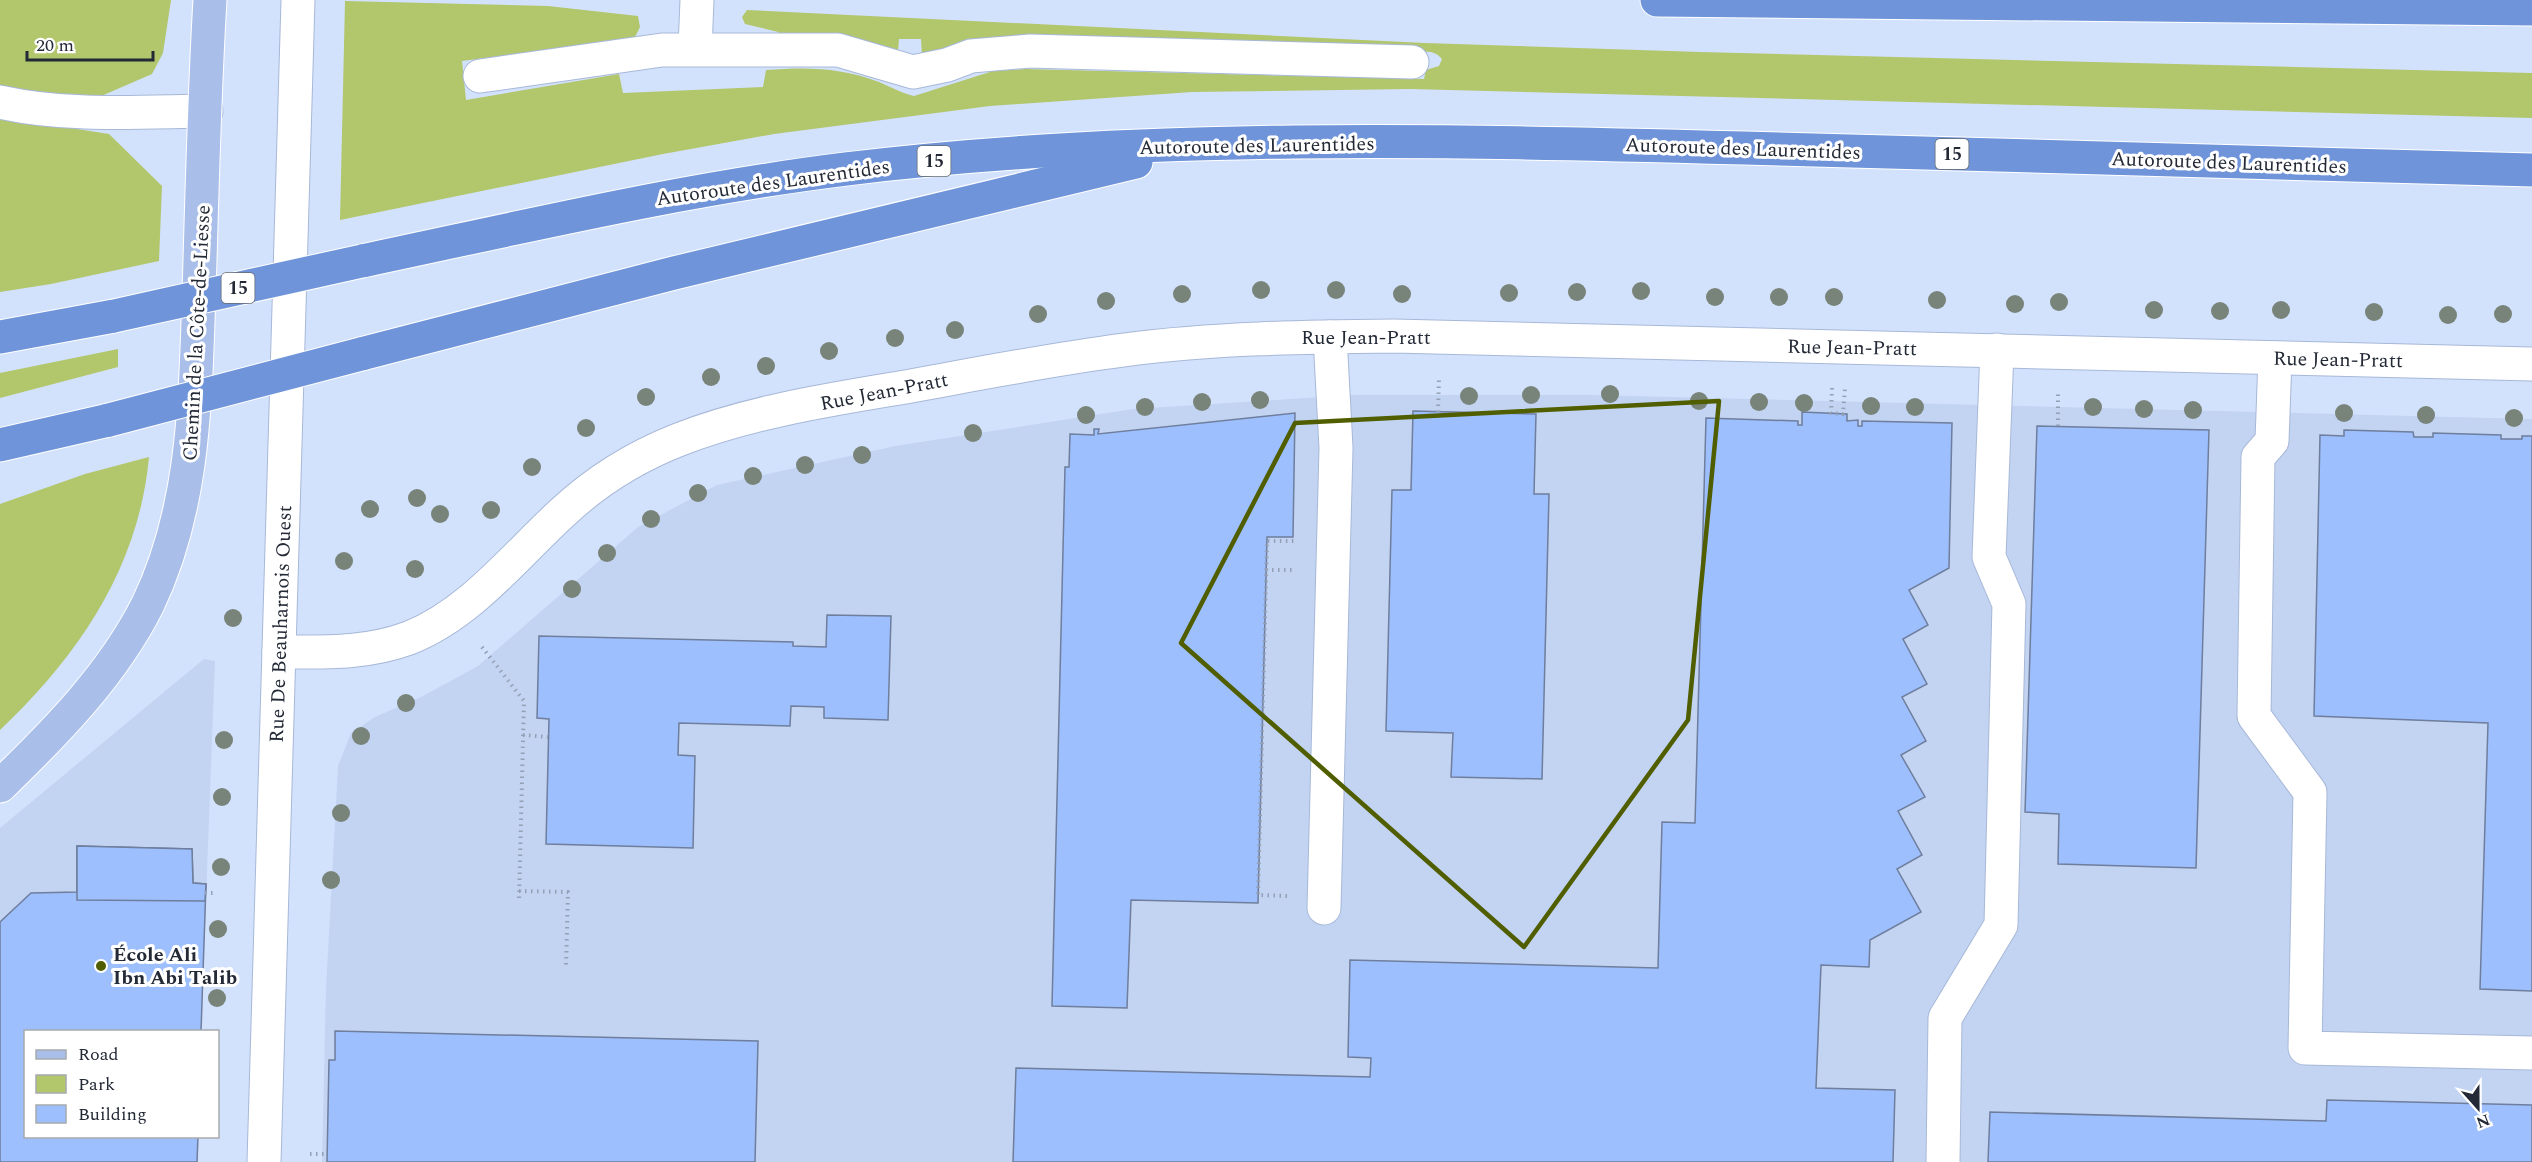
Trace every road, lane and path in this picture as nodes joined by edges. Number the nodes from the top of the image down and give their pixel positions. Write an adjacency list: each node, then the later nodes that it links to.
1 (210, 0): 10 (main road, Chemin de la Côte-de-Liesse)
2 (298, 0): 29 (street, Rue De Beauharnois Ouest)
3 (697, 0): 6 (street)
4 (1657, 0): 5 (highway)
5 (2532, 9)
6 (694, 49): 7 (street); 8 (street)
7 (1412, 62)
8 (480, 76)
9 (0, 102): 10 (street)
10 (206, 111): 32 (main road, Chemin de la Côte-de-Liesse)
11 (1207, 145): 12 (highway, Autoroute des Laurentides / 15); 13 (highway, Autoroute des Laurentides / 15, bridge); 24 (highway, bridge)
12 (2532, 170)
13 (0, 337)
14 (1330, 337): 15 (street, Rue Jean-Pratt); 29 (street, Rue Jean-Pratt); 38 (street)
15 (1997, 350): 16 (street, Rue Jean-Pratt); 44 (street)
16 (2275, 358): 17 (street, Rue Jean-Pratt); 40 (street)
17 (2532, 364)
18 (1439, 377): 22 (path)
19 (1832, 388): 20 (path)
20 (1845, 388)
21 (2058, 394): 23 (path)
22 (1438, 412)
23 (2058, 426)
24 (77, 428): 25 (highway); 26 (highway)
25 (0, 445)
26 (0, 464)
27 (1300, 541): 36 (path)
28 (482, 647): 30 (path)
29 (279, 652): 43 (street, Rue De Beauharnois Ouest)
30 (523, 735): 31 (path); 33 (path)
31 (548, 737)
32 (0, 786)
33 (519, 891): 37 (path); 39 (path)
34 (205, 893): 35 (path)
35 (216, 893)
36 (1258, 895)
37 (519, 900)
38 (1324, 908)
39 (566, 968)
40 (2532, 1053)
41 (310, 1154): 42 (path)
42 (327, 1154)
43 (264, 1162)
44 (1943, 1162)

